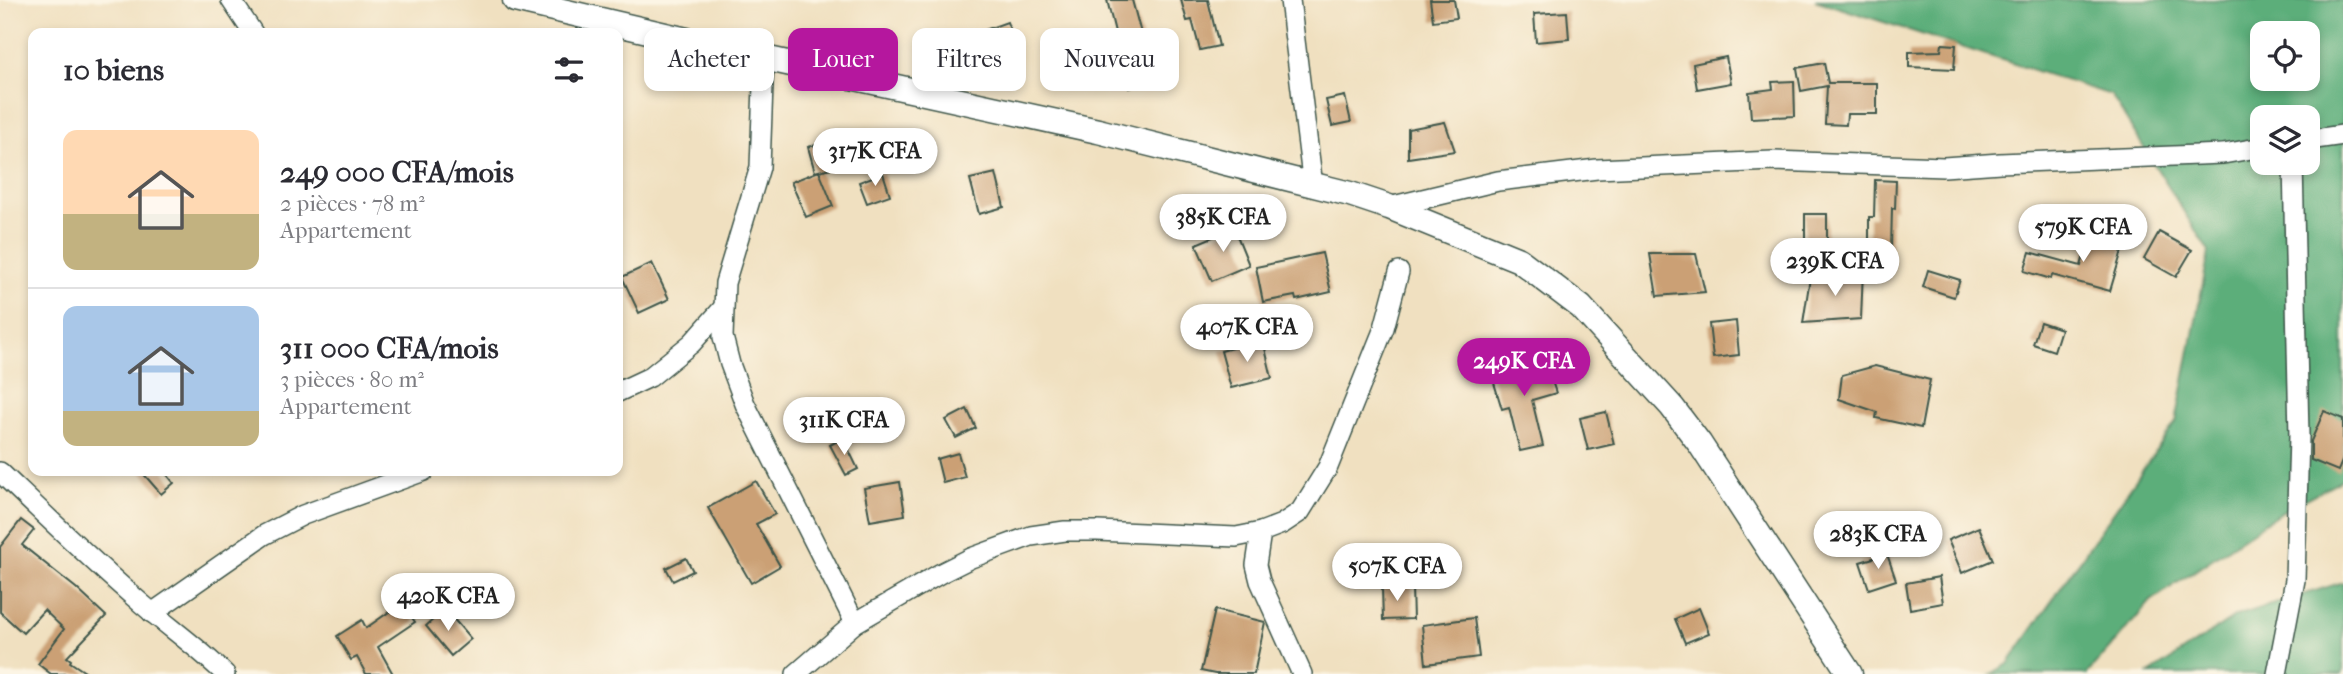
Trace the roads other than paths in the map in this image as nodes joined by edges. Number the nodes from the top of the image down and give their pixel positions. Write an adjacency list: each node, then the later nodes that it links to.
1 (231, 0): 4 (street)
2 (515, 0): 5 (street)
3 (1290, 0): 12 (street)
4 (250, 28)
5 (644, 30)
6 (774, 60): 12 (street)
7 (763, 91): 15 (street)
8 (2343, 135): 9 (street)
9 (2320, 138)
10 (2250, 149): 13 (street)
11 (2293, 175): 26 (street)
12 (1314, 186): 13 (street)
13 (1389, 207): 25 (street)
14 (1399, 272): 19 (street)
15 (723, 308): 16 (street); 21 (street)
16 (623, 390)
17 (0, 472): 20 (street)
18 (410, 476): 20 (street)
19 (1261, 532): 21 (street); 24 (street)
20 (152, 613): 22 (street)
21 (855, 623): 23 (street)
22 (225, 674)
23 (796, 674)
24 (1302, 674)
25 (1850, 674)
26 (2277, 674)

